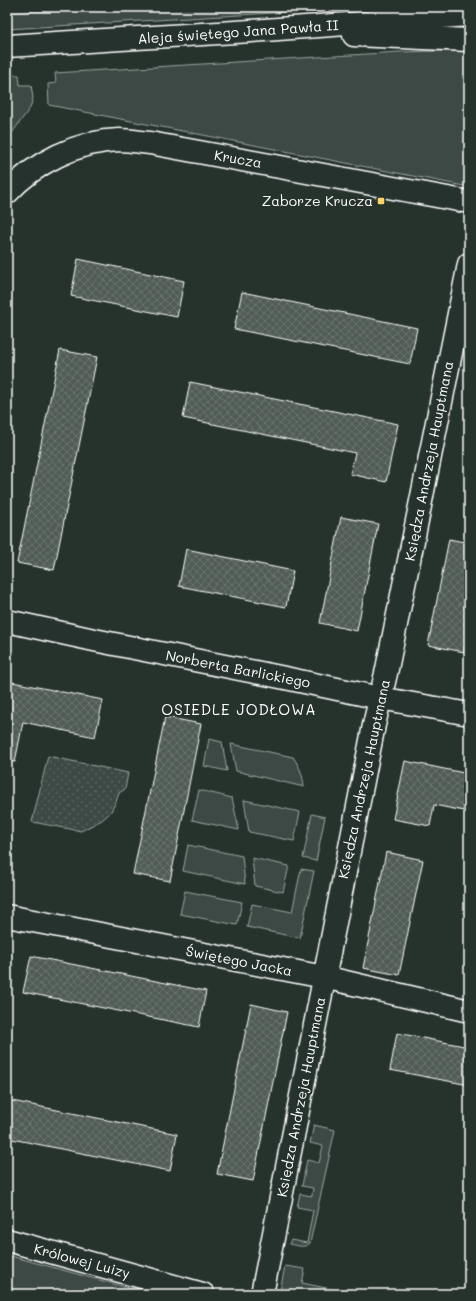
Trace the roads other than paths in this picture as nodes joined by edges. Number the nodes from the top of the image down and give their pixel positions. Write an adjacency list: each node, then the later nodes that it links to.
1 (469, 15): 2 (street, Aleja świętego Jana Pawła II)
2 (251, 31): 3 (street); 4 (street, Aleja świętego Jana Pawła II)
3 (469, 40)
4 (7, 46)
5 (11, 188): 6 (street, Krucza)
6 (469, 202)
7 (469, 264): 9 (street, Księdza Andrzeja Hauptmana)
8 (7, 621): 9 (street, Norberta Barlickiego)
9 (380, 698): 10 (street, Norberta Barlickiego); 12 (street, Księdza Andrzeja Hauptmana)
10 (469, 714)
11 (7, 916): 12 (street, Świętego Jacka)
12 (324, 977): 13 (street, Świętego Jacka); 16 (street, Księdza Andrzeja Hauptmana)
13 (469, 1011)
14 (7, 1240): 15 (street, Królowej Luizy)
15 (203, 1294)
16 (262, 1294)

